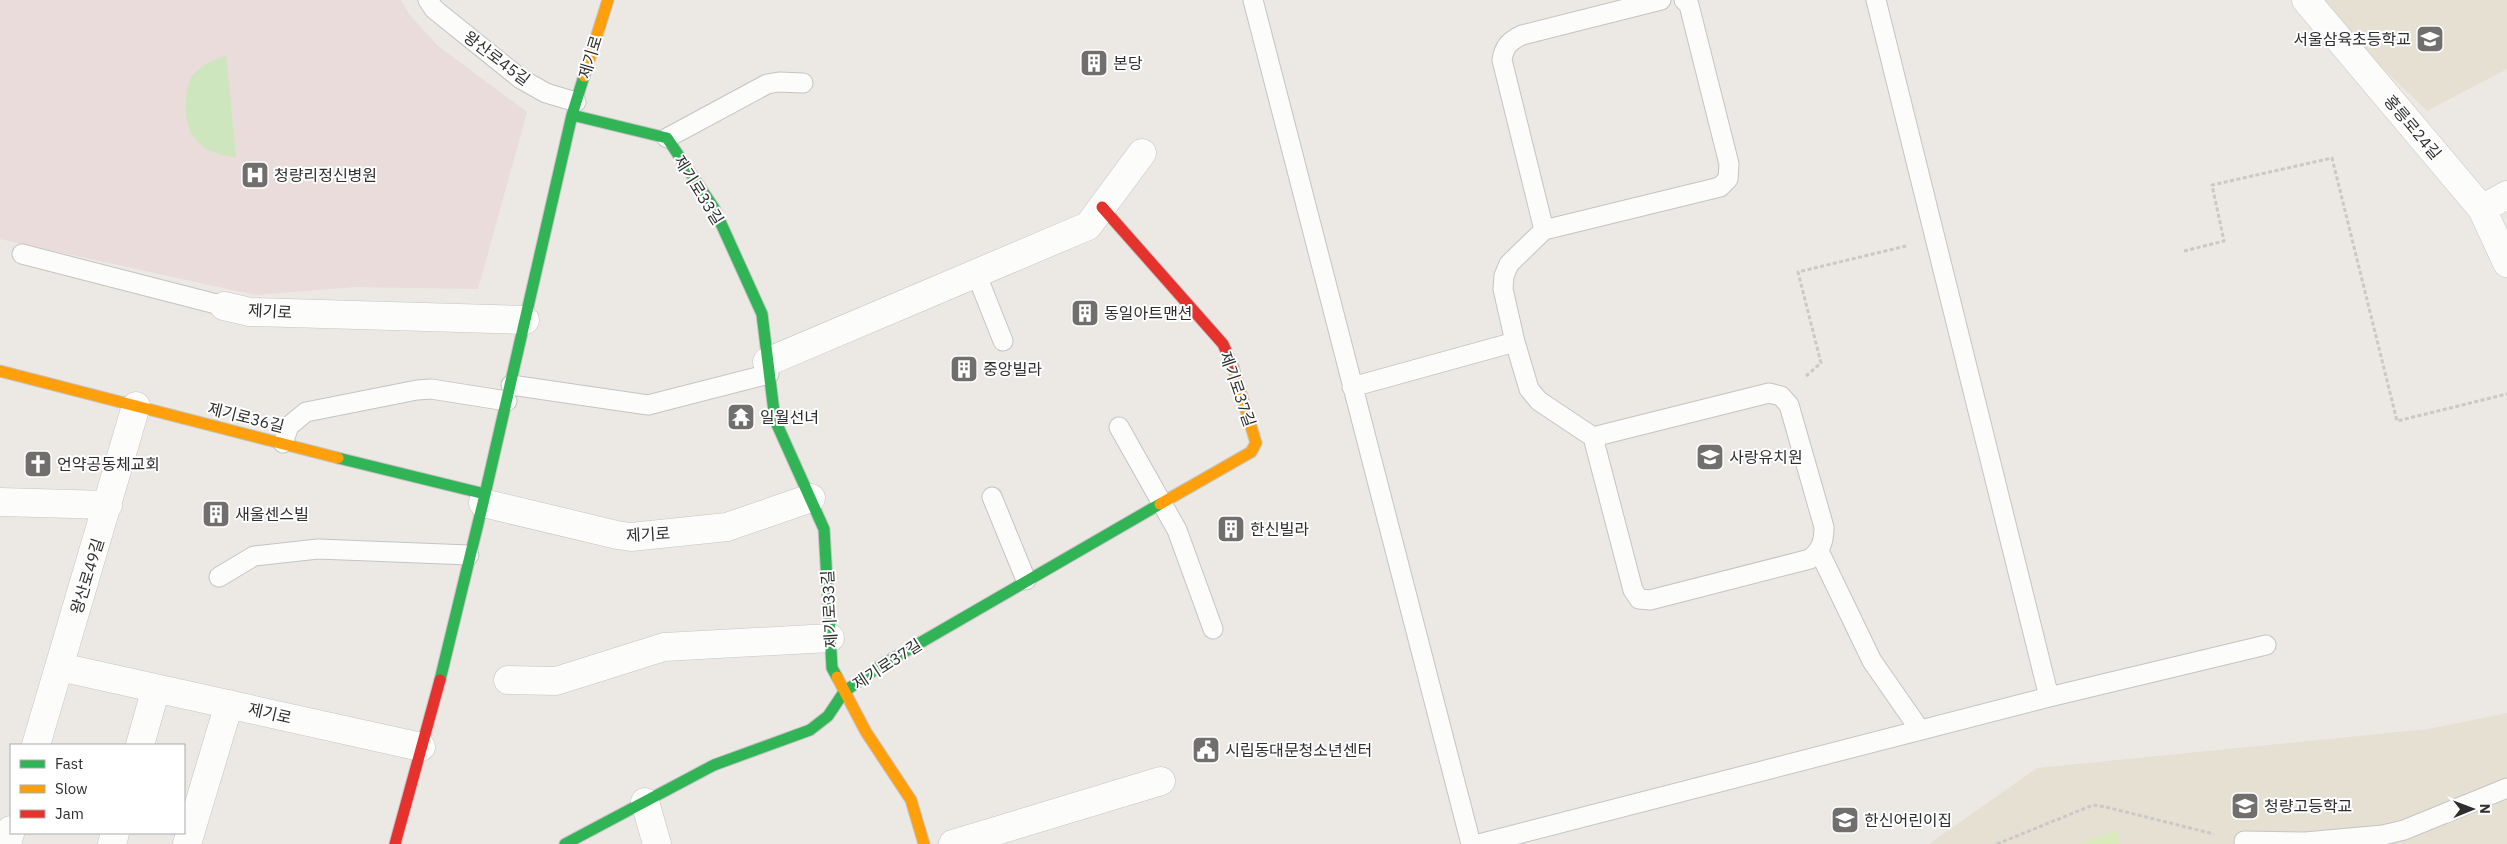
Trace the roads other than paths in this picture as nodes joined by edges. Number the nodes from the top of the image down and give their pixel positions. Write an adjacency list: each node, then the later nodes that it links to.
1 (428, 0): 9 (lane, 왕산로45길)
2 (608, 0): 9 (street, 제기로)
3 (1253, 0): 25 (lane)
4 (1661, 0): 15 (lane)
5 (1684, 0): 15 (lane)
6 (1876, 0): 48 (lane)
7 (2306, 0): 14 (street, 홍릉로24길)
8 (803, 83): 10 (lane)
9 (574, 109): 10 (street, 제기로33길); 20 (street, 제기로)
10 (667, 138): 23 (street, 제기로33길)
11 (1142, 153): 13 (street)
12 (2507, 196): 14 (street)
13 (1102, 207): 18 (street); 35 (street, 제기로37길)
14 (2482, 209): 17 (street, 홍릉로24길)
15 (1544, 230): 22 (lane)
16 (22, 254): 19 (lane, 제기로)
17 (2507, 263)
18 (976, 273): 21 (lane); 23 (street)
19 (224, 306): 20 (street, 제기로)
20 (525, 320): 26 (street, 제기로)
21 (1003, 341)
22 (1515, 342): 25 (lane); 29 (lane)
23 (768, 368): 26 (lane); 33 (street, 제기로33길)
24 (0, 371): 27 (street, 제기로36길)
25 (1352, 386): 65 (lane)
26 (509, 393): 30 (lane); 32 (street, 제기로)
27 (136, 406): 30 (street, 제기로36길); 36 (street, 왕산로49길)
28 (1119, 428): 35 (lane)
29 (1593, 437): 37 (lane); 37 (lane)
30 (284, 443): 32 (street, 제기로36길)
31 (992, 497): 40 (lane)
32 (484, 498): 33 (street, 제기로); 38 (street, 제기로)
33 (811, 498): 42 (street, 제기로33길)
34 (0, 502): 36 (street)
35 (1161, 502): 40 (street, 제기로37길); 41 (lane)
36 (108, 504): 44 (street, 왕산로49길)
37 (1819, 551): 50 (lane)
38 (469, 555): 39 (lane); 53 (street, 제기로)
39 (219, 577)
40 (1026, 580): 47 (street, 제기로37길)
41 (1213, 629)
42 (830, 638): 45 (street); 47 (street, 제기로33길)
43 (2266, 644): 48 (lane)
44 (60, 667): 46 (street, 제기로); 51 (street, 왕산로49길)
45 (508, 680)
46 (156, 688): 49 (street, 제기로); 52 (street)
47 (844, 692): 56 (street, 제기로37길); 63 (street, 제기로33길)
48 (2049, 697): 50 (lane)
49 (228, 704): 53 (street, 제기로); 59 (street)
50 (1920, 730): 66 (lane)
51 (36, 744)
52 (140, 744)
53 (422, 747): 60 (street, 제기로)
54 (1161, 781): 64 (street)
55 (2507, 788): 57 (lane)
56 (645, 802): 61 (street, 제기로37길); 62 (street)
57 (2385, 840): 58 (lane)
58 (2244, 841)
59 (186, 844)
60 (395, 844)
61 (565, 844)
62 (656, 844)
63 (924, 844)
64 (953, 844)
65 (1471, 844)
66 (1479, 844)

